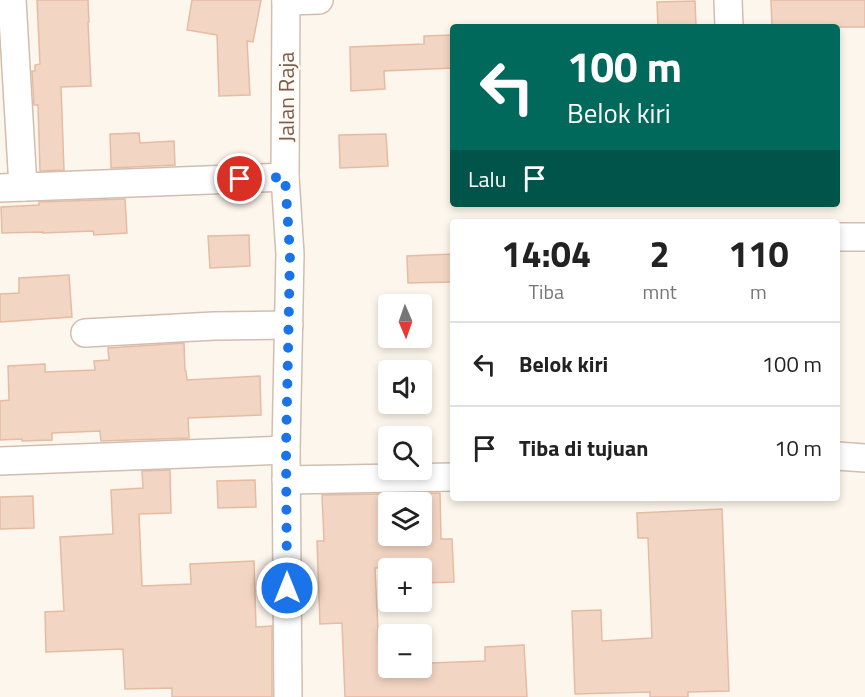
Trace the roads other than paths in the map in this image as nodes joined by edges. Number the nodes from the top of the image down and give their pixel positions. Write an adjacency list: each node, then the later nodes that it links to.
1 (12, 0): 7 (street)
2 (286, 0): 3 (street); 6 (street, Jalan Raja)
3 (319, 0)
4 (728, 0): 5 (street)
5 (729, 24)
6 (285, 177): 7 (street); 10 (street, Jalan Raja)
7 (12, 188)
8 (840, 237): 9 (street)
9 (865, 237)
10 (289, 326): 11 (street); 12 (street, Jalan Raja)
11 (85, 333)
12 (286, 450): 15 (street); 17 (street, Jalan Raja)
13 (840, 456): 14 (street)
14 (865, 458)
15 (0, 461)
16 (450, 477): 17 (street)
17 (286, 480): 18 (street, Jalan Raja)
18 (288, 697)

